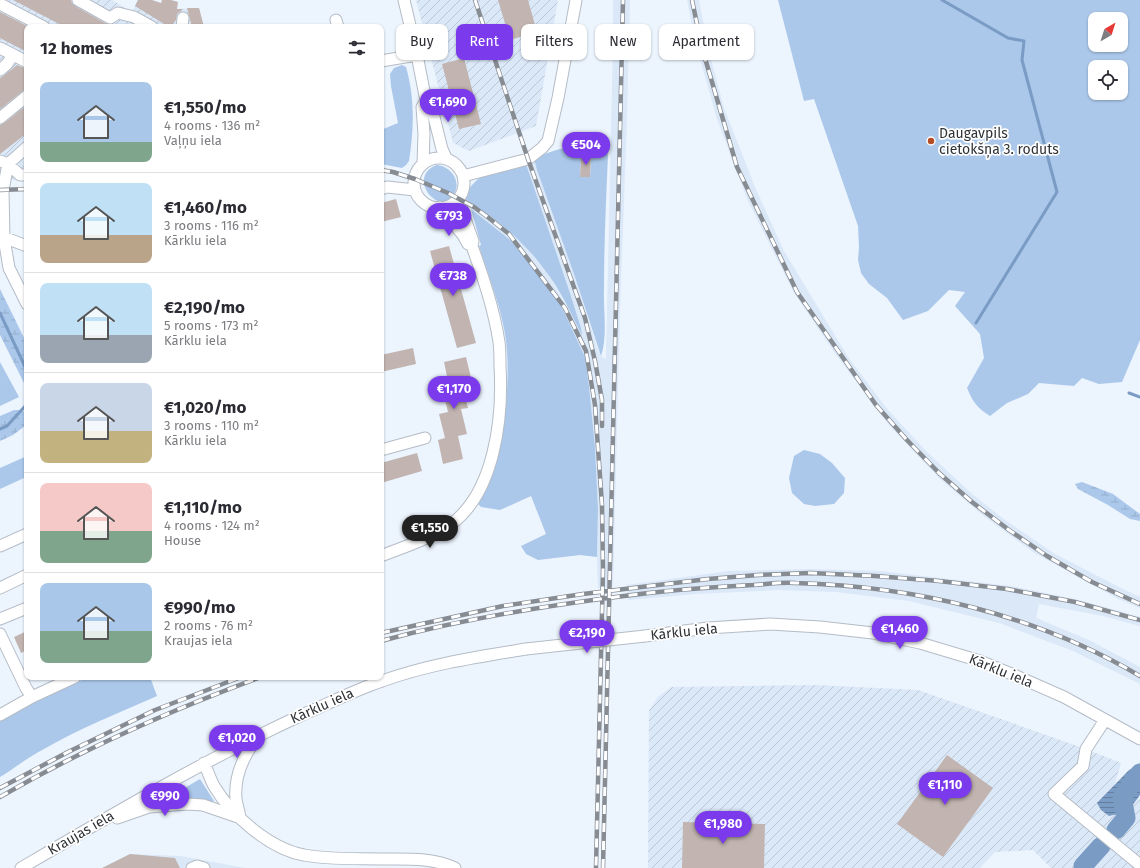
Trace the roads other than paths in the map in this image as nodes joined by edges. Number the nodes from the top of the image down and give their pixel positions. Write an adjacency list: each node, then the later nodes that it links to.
1 (78, 0): 5 (street)
2 (404, 0): 8 (street)
3 (576, 0): 24 (street)
4 (0, 4): 6 (street)
5 (110, 22): 7 (street)
6 (38, 24)
7 (147, 24)
8 (410, 24)
9 (0, 48): 10 (street)
10 (13, 55): 12 (street); 15 (street)
11 (396, 58): 13 (street)
12 (24, 60)
13 (384, 60)
14 (418, 60): 17 (street)
15 (0, 70)
16 (24, 98): 18 (street)
17 (426, 101): 20 (street); 22 (street)
18 (0, 118)
19 (24, 149): 21 (street)
20 (446, 158): 22 (street); 24 (street)
21 (4, 162): 23 (street); 29 (street)
22 (423, 164): 26 (street)
23 (24, 175)
24 (463, 176): 27 (street)
25 (384, 188): 26 (street)
26 (416, 190): 28 (street)
27 (459, 198): 28 (street); 31 (street)
28 (440, 208): 31 (street)
29 (2, 237): 30 (street); 32 (street)
30 (24, 245)
31 (472, 246): 37 (street)
32 (24, 298)
33 (425, 438): 34 (street)
34 (384, 449)
35 (24, 535): 36 (street)
36 (0, 546)
37 (384, 555)
38 (24, 576): 39 (street)
39 (0, 588)
40 (24, 609): 41 (street)
41 (0, 619)
42 (0, 634): 44 (street)
43 (69, 680): 44 (street)
44 (32, 697): 45 (street)
45 (0, 715)
46 (1105, 720): 47 (street, Kārklu iela, bridge); 48 (street, Kārklu iela); 52 (street)
47 (260, 735): 49 (street, Kārklu iela); 50 (street)
48 (1140, 739)
49 (204, 763): 50 (street); 51 (street, Kraujas iela)
50 (240, 818): 51 (street); 56 (street)
51 (92, 826): 53 (street, Kraujas iela)
52 (1140, 865)
53 (21, 868)
54 (192, 868): 55 (street)
55 (204, 868)
56 (455, 868)

